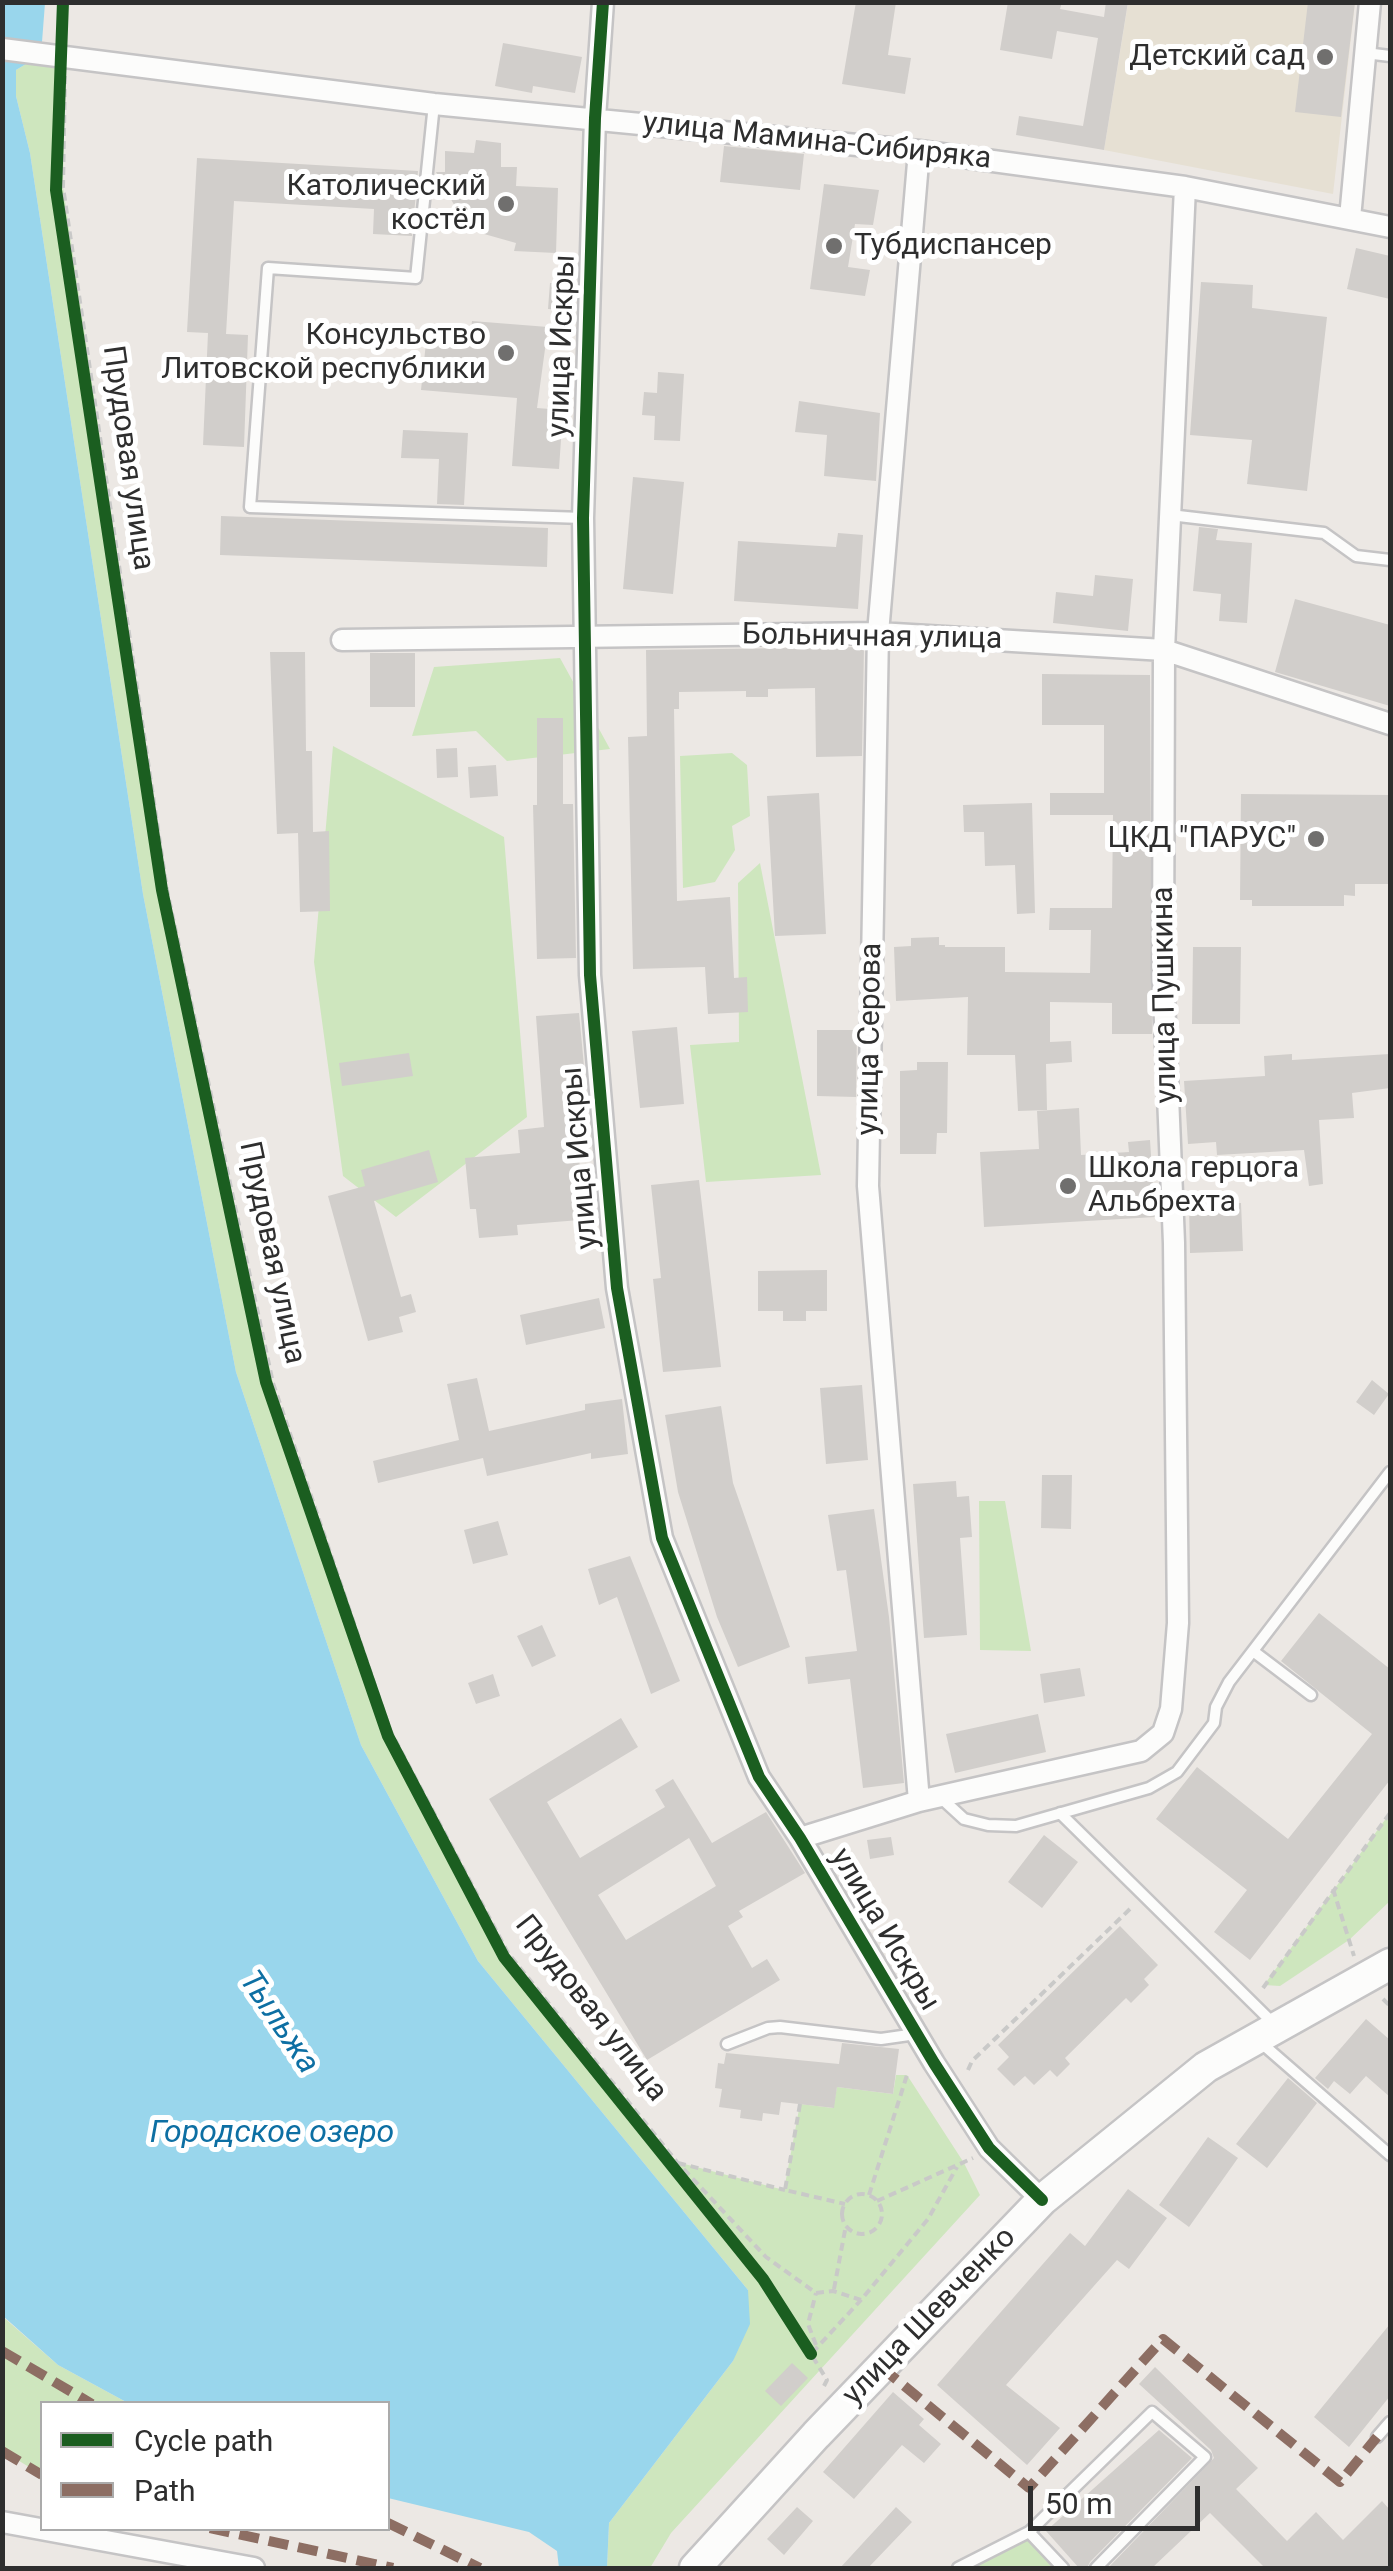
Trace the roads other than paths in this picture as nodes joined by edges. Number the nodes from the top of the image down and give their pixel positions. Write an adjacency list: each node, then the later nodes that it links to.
1 (603, 2): 7 (street, улица Искры)
2 (1370, 2): 4 (street)
3 (2, 50): 6 (street, улица Мамина-Сибиряка)
4 (1365, 53): 5 (lane); 10 (street)
5 (1390, 56)
6 (434, 104): 7 (street, улица Мамина-Сибиряка); 13 (lane)
7 (595, 118): 8 (street, улица Мамина-Сибиряка); 13 (street, улица Искры)
8 (919, 151): 9 (street, улица Мамина-Сибиряка); 15 (street, улица Серова)
9 (1185, 187): 10 (street, улица Мамина-Сибиряка); 12 (street, улица Пушкина)
10 (1350, 218): 11 (street, улица Мамина-Сибиряка)
11 (1390, 227)
12 (1170, 515): 14 (lane); 18 (street, улица Пушкина)
13 (582, 518): 16 (street, улица Искры)
14 (1390, 560)
15 (878, 633): 16 (street, Больничная улица); 18 (street, Больничная улица); 23 (street, улица Серова)
16 (583, 636): 17 (street, Больничная улица); 25 (street, улица Искры)
17 (342, 640)
18 (1164, 650): 19 (street, Больничная улица); 23 (street, улица Пушкина)
19 (1390, 724)
20 (1390, 1472): 21 (lane)
21 (1252, 1651): 22 (lane); 24 (lane)
22 (1311, 1694)
23 (929, 1799): 24 (lane); 25 (street)
24 (1060, 1813): 28 (lane)
25 (800, 1838): 27 (street, улица Искры)
26 (1390, 1964): 28 (main road, улица Шевченко)
27 (917, 2034): 29 (lane); 31 (street, улица Искры)
28 (1268, 2034): 30 (lane); 31 (main road, улица Шевченко)
29 (727, 2044)
30 (1390, 2155)
31 (1042, 2200): 39 (main road, улица Шевченко)
32 (1390, 2422): 33 (lane)
33 (1377, 2438)
34 (2, 2522): 35 (street)
35 (40, 2529)
36 (51, 2531): 38 (street)
37 (1028, 2532): 40 (lane); 41 (lane); 42 (lane)
38 (254, 2568)
39 (695, 2568)
40 (958, 2568)
41 (1063, 2568)
42 (1096, 2568)

